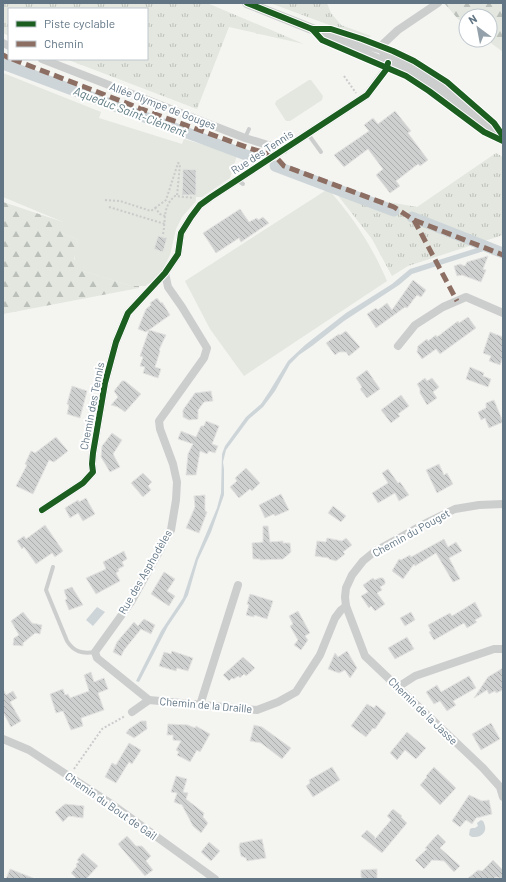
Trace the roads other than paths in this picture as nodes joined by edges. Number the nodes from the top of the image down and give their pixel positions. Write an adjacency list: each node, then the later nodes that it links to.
1 (247, 3): 3 (street)
2 (438, 3): 4 (street)
3 (312, 29): 4 (street); 6 (street)
4 (382, 49): 6 (street); 10 (street)
5 (45, 60): 9 (street, Allée Olympe de Gouges)
6 (388, 63): 8 (street, Rue des Tennis); 10 (street)
7 (249, 129): 9 (lane)
8 (308, 134): 11 (street, Rue des Tennis); 12 (lane)
9 (246, 138): 11 (street, Allée Olympe de Gouges)
10 (503, 139)
11 (284, 150): 13 (street, Rue des Tennis)
12 (321, 152)
13 (165, 273): 17 (street, Chemin des Tennis); 23 (street, Rue des Asphodèles)
14 (503, 313): 15 (street)
15 (398, 346)
16 (503, 504): 20 (street, Chemin du Pouget)
17 (42, 510)
18 (53, 567): 23 (lane)
19 (238, 585): 26 (street)
20 (346, 606): 21 (street, Chemin du Pouget); 26 (street, Chemin de la Draille)
21 (351, 621): 24 (street, Chemin de la Jasse)
22 (503, 649): 24 (street)
23 (95, 652): 25 (street)
24 (398, 687): 29 (street, Chemin de la Jasse)
25 (149, 700): 26 (street, Chemin de la Draille); 27 (street, Chemin de la Draille)
26 (200, 705)
27 (132, 712)
28 (3, 739): 31 (street, Chemin du Bout de Gail)
29 (501, 786): 30 (street, Chemin de la Jasse)
30 (503, 797)
31 (215, 879)

